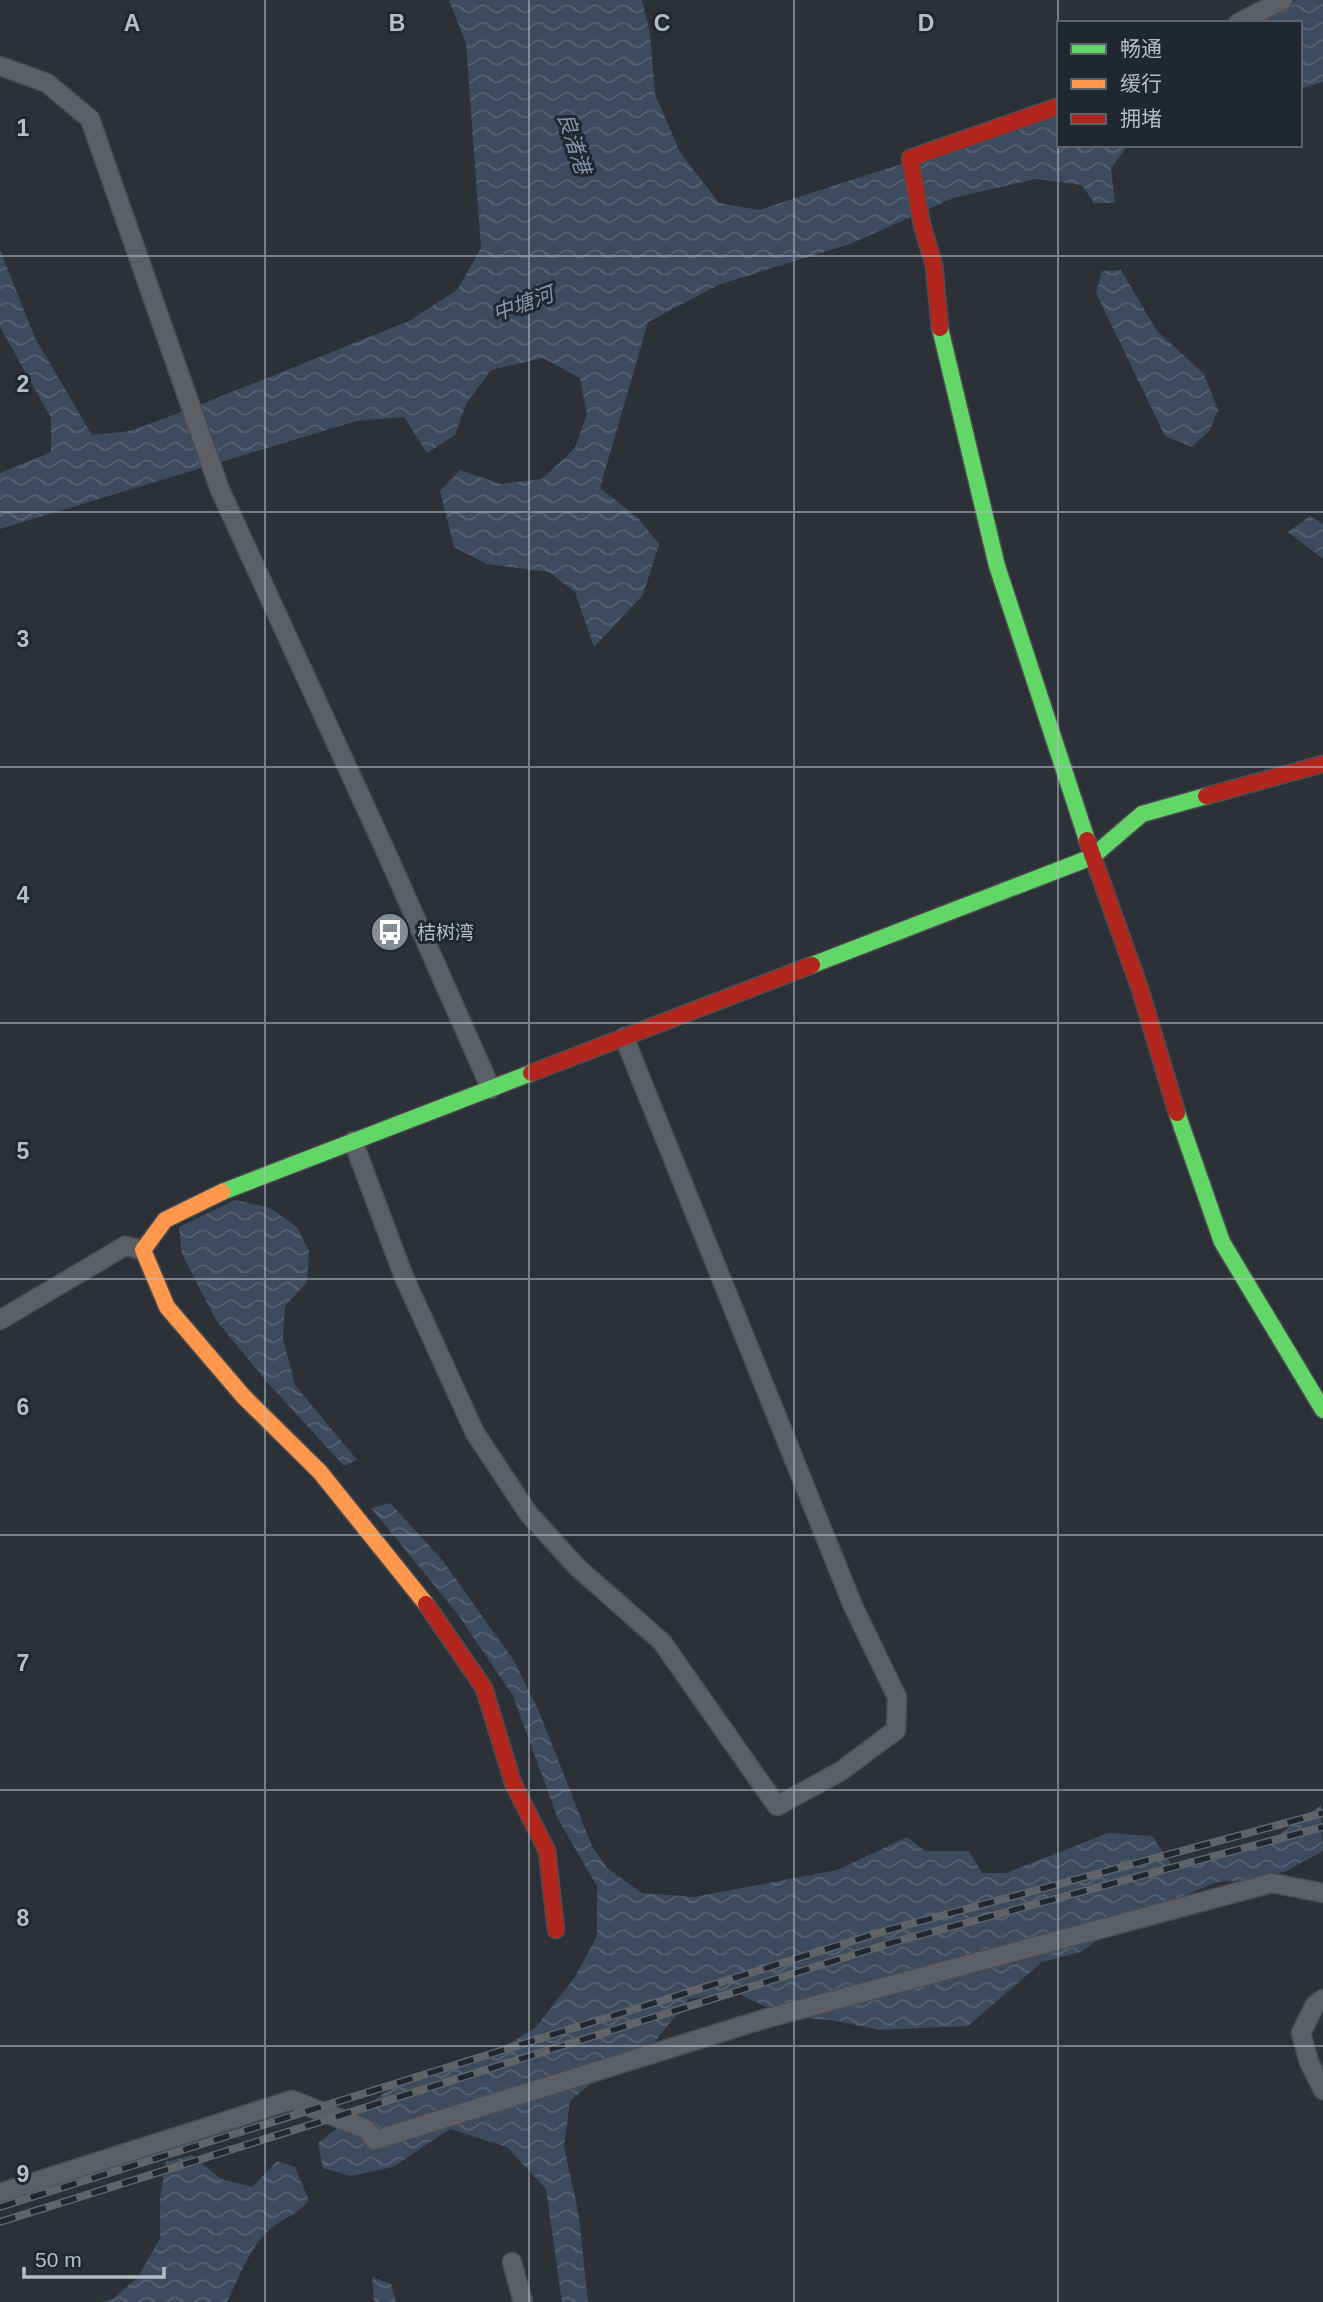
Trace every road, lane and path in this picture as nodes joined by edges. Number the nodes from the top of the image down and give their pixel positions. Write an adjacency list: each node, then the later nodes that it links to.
1 (1283, 0): 2 (street)
2 (1242, 21)
3 (0, 66): 8 (street)
4 (1057, 107): 6 (street)
5 (1323, 764): 6 (street)
6 (1092, 858): 7 (street); 12 (street)
7 (624, 1037): 8 (street); 9 (street)
8 (491, 1089): 9 (street)
9 (353, 1141): 10 (street)
10 (143, 1250): 11 (street); 14 (street)
11 (0, 1320)
12 (1323, 1409)
13 (1323, 1893): 17 (street)
14 (556, 1930)
15 (1323, 1999): 16 (street)
16 (1323, 2090)
17 (0, 2193)
18 (512, 2262): 19 (street)
19 (523, 2302)

